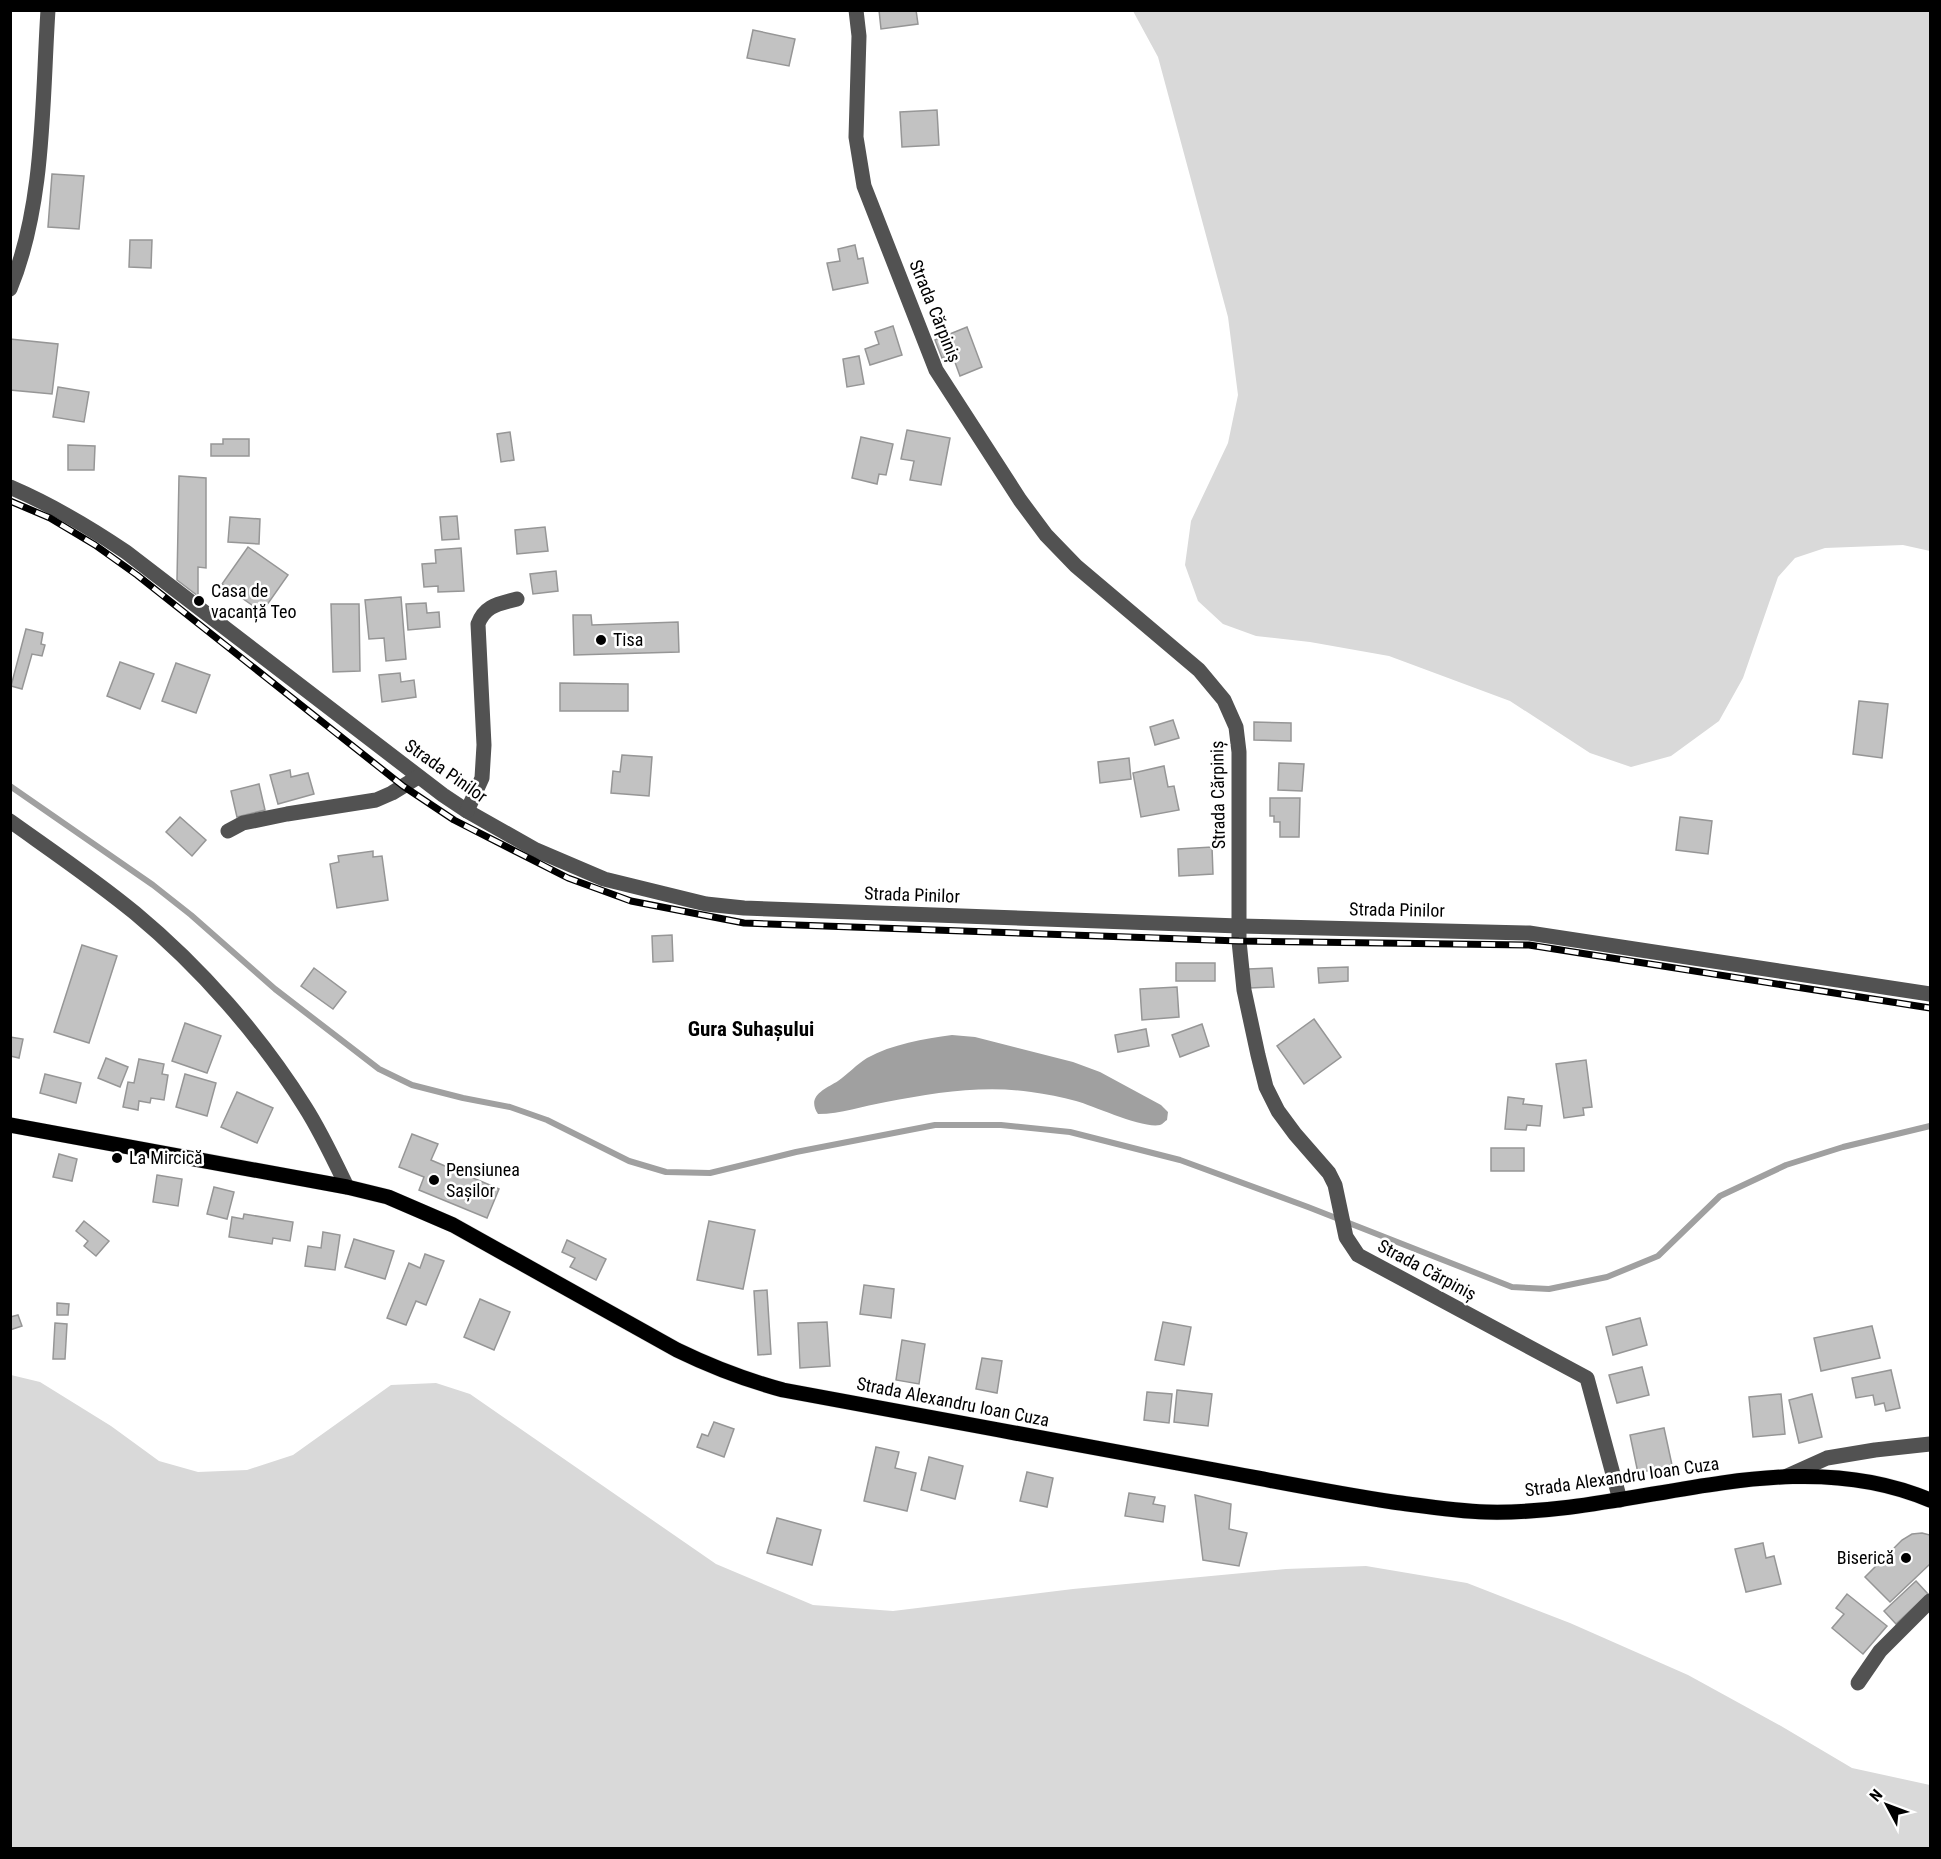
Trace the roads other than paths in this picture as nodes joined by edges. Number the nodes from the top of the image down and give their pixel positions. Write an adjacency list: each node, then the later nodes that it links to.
1 (48, 10): 3 (street)
2 (856, 10): 10 (street, Strada Cărpiniș)
3 (10, 289)
4 (10, 487): 6 (street, Strada Pinilor)
5 (517, 599): 7 (street)
6 (418, 777): 7 (street, Strada Pinilor); 9 (street)
7 (468, 812): 10 (street, Strada Pinilor)
8 (10, 821): 13 (street)
9 (228, 831)
10 (1239, 926): 11 (street, Strada Pinilor); 16 (street, Strada Cărpiniș)
11 (1930, 994)
12 (10, 1125): 13 (main road, Strada Alexandru Ioan Cuza)
13 (347, 1187): 16 (main road, Strada Alexandru Ioan Cuza)
14 (1930, 1444): 15 (street)
15 (1787, 1476): 16 (main road, Strada Alexandru Ioan Cuza); 17 (main road, Strada Alexandru Ioan Cuza)
16 (1620, 1500)
17 (1930, 1500)
18 (1930, 1601): 19 (street)
19 (1858, 1683)

